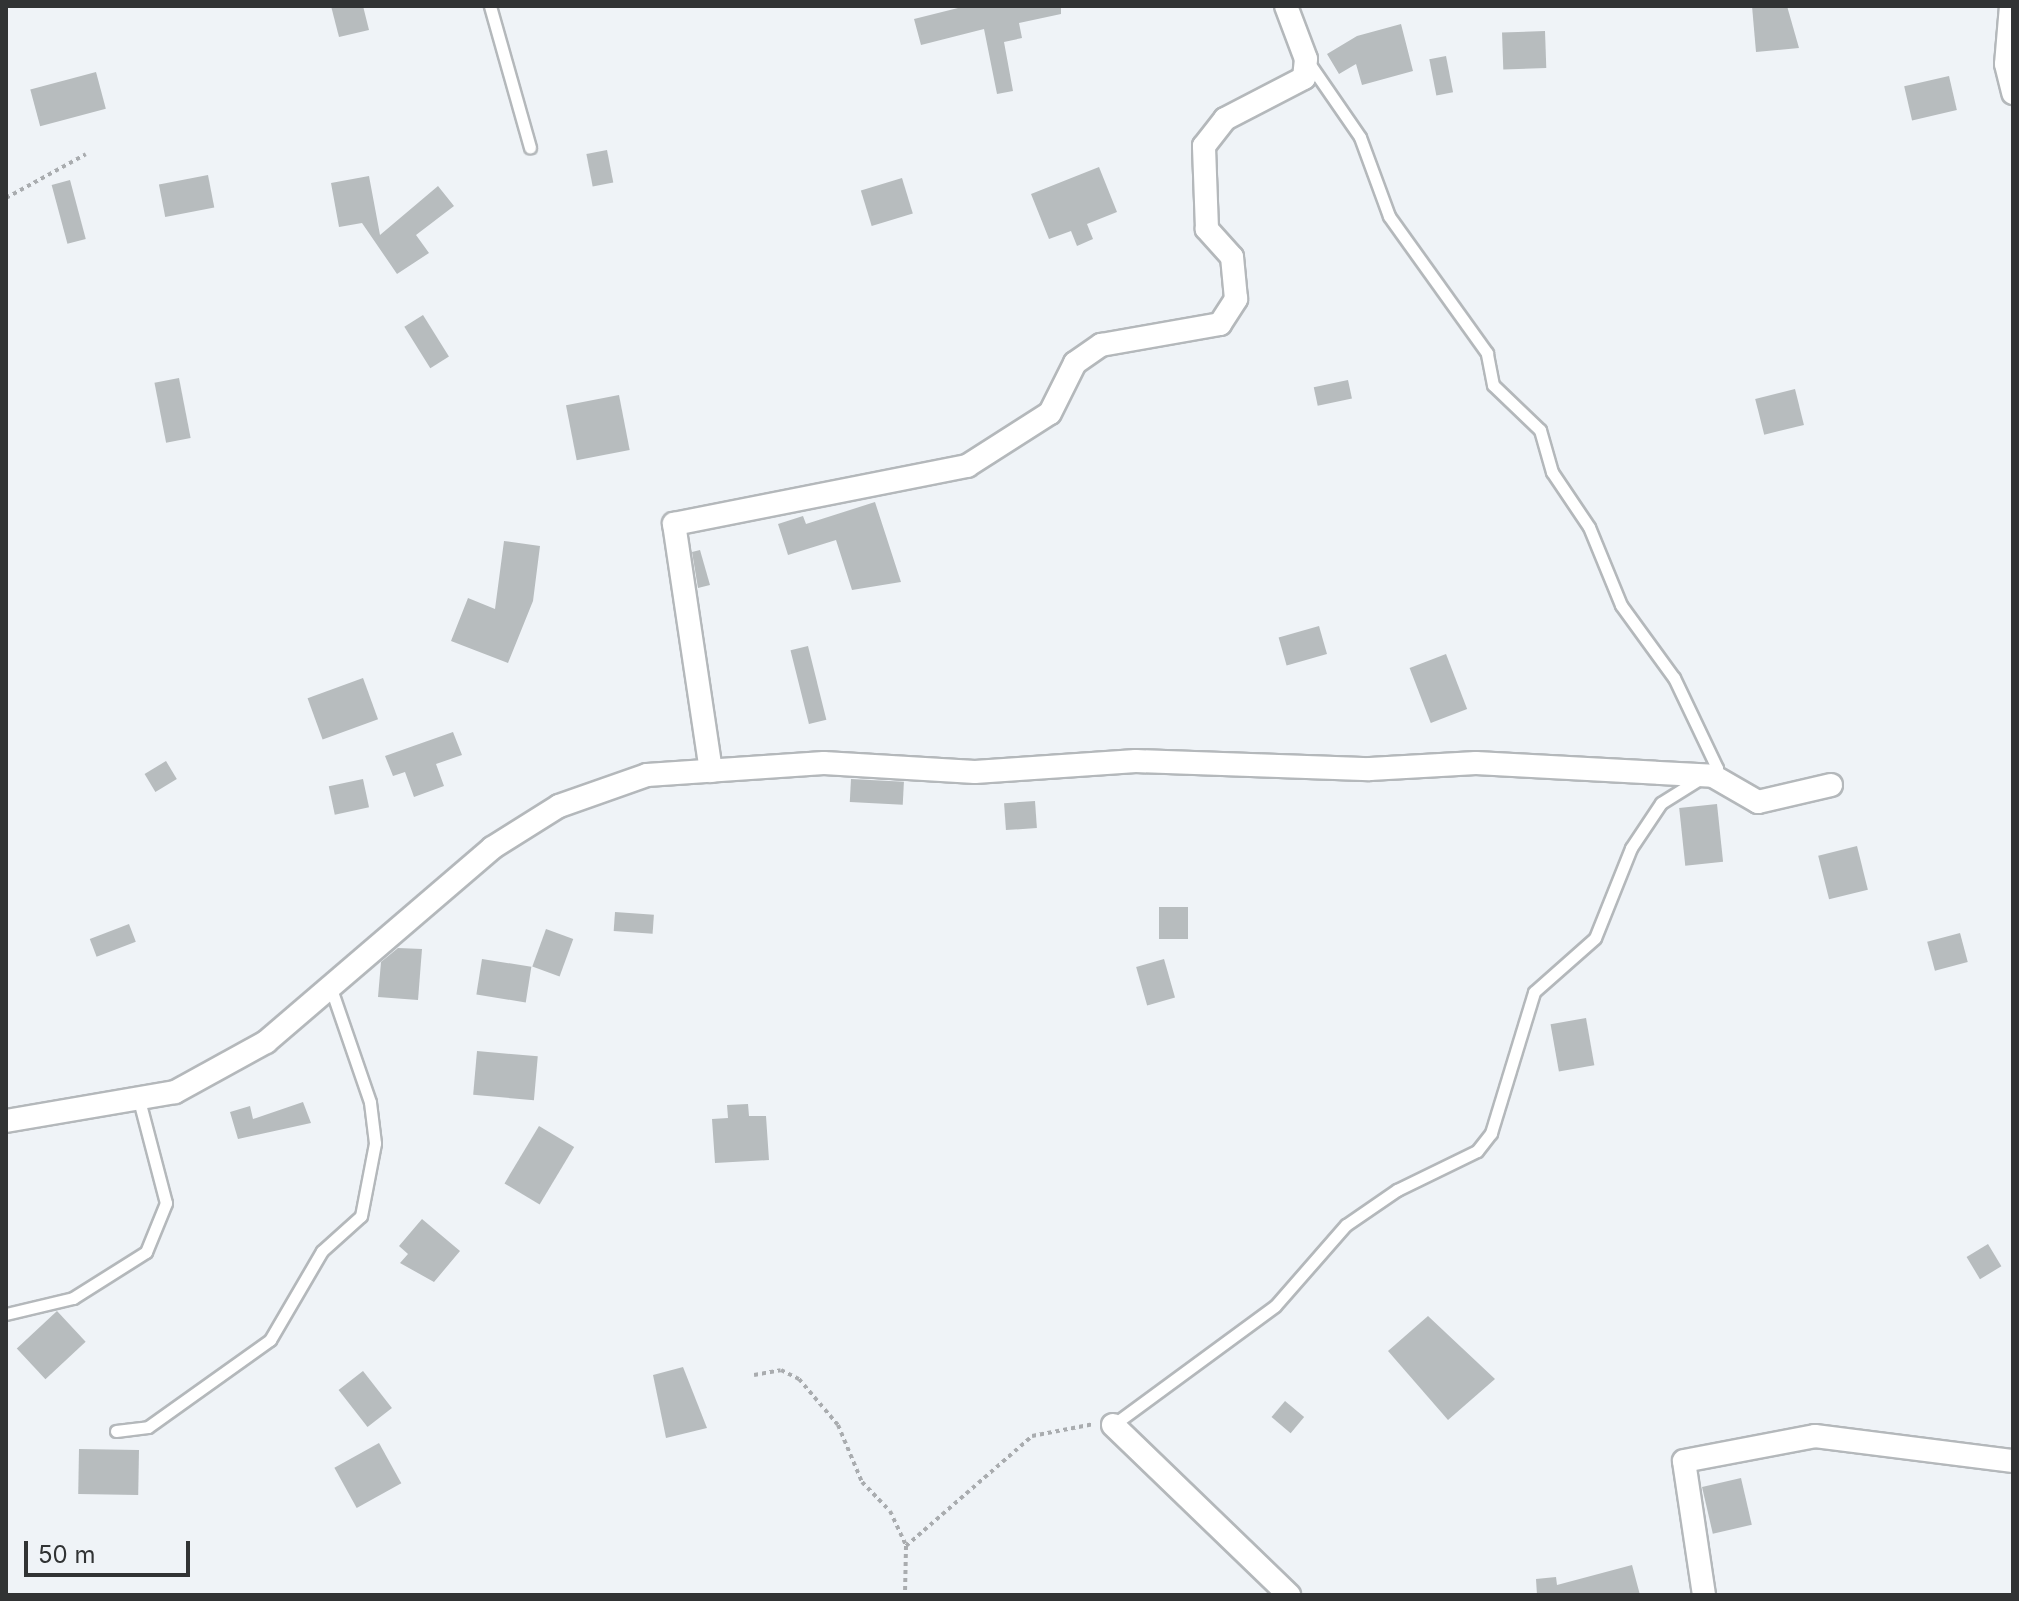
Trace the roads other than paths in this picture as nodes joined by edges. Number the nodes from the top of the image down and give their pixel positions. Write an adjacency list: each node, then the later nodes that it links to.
1 (490, 6): 6 (lane)
2 (1286, 6): 4 (street)
3 (2011, 6): 5 (street)
4 (1306, 59): 7 (street); 8 (lane)
5 (2013, 93)
6 (530, 147)
7 (711, 771): 8 (street); 10 (street)
8 (1713, 776): 9 (street); 14 (lane)
9 (1831, 785)
10 (331, 989): 11 (street); 15 (lane)
11 (138, 1096): 12 (street); 13 (lane)
12 (6, 1121)
13 (6, 1314)
14 (1113, 1425): 17 (street)
15 (116, 1431)
16 (2013, 1461): 18 (street)
17 (1289, 1595)
18 (1704, 1595)

